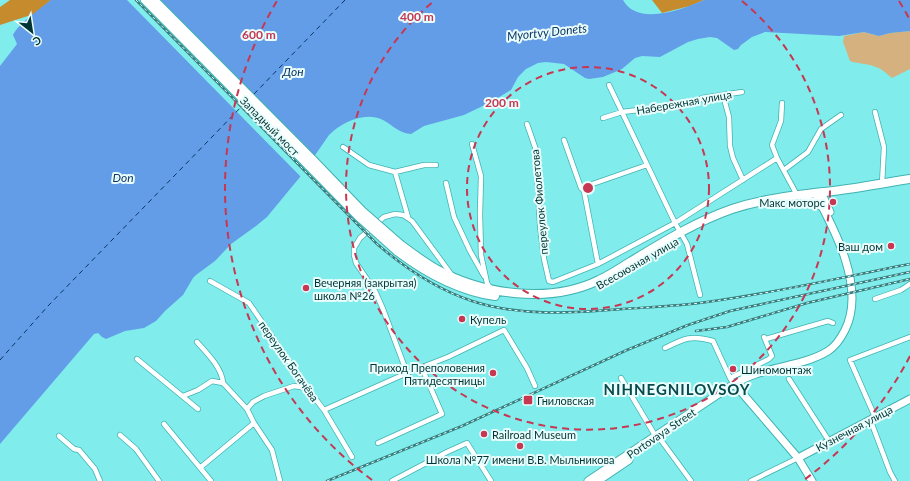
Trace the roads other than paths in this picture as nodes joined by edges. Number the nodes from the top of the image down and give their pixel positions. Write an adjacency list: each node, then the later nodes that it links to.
1 (145, 0): 32 (highway, Западный мост, bridge)
2 (154, 0): 32 (highway, Западный мост, bridge)
3 (609, 84): 7 (street)
4 (742, 92): 5 (street, Набережная улица)
5 (723, 95): 7 (street, Набережная улица); 21 (street)
6 (782, 104): 15 (street)
7 (622, 112): 10 (street, Набережная улица); 17 (street)
8 (875, 112): 23 (street)
9 (841, 115): 18 (street)
10 (603, 118)
11 (527, 124): 33 (street, переулок Фиолетова)
12 (564, 140): 24 (street)
13 (472, 144): 37 (street)
14 (343, 147): 19 (street)
15 (777, 158): 18 (street); 21 (street)
16 (436, 165): 19 (street)
17 (647, 165): 24 (street); 30 (street)
18 (784, 170): 27 (street)
19 (396, 172): 29 (street)
20 (910, 179): 23 (highway, Всесоюзная улица)
21 (743, 180): 30 (street)
22 (446, 183): 37 (street)
23 (882, 184): 25 (highway, Всесоюзная улица)
24 (581, 188): 33 (street)
25 (833, 191): 26 (highway, Всесоюзная улица); 28 (main road)
26 (819, 194): 27 (highway, Всесоюзная улица); 28 (main road, Portovaya Street)
27 (801, 196): 28 (main road); 31 (highway, Всесоюзная улица)
28 (827, 209): 50 (main road, Portovaya Street)
29 (408, 217): 34 (street); 46 (street)
30 (675, 223): 31 (street); 33 (street)
31 (683, 234): 34 (highway, Всесоюзная улица); 37 (highway, Всесоюзная улица); 38 (street)
32 (399, 248): 34 (highway, Всесоюзная улица)
33 (598, 264)
34 (449, 278): 37 (highway, Всесоюзная улица)
35 (210, 281): 52 (street, переулок Богачёва)
36 (910, 284): 39 (street)
37 (489, 286)
38 (700, 295)
39 (875, 299)
40 (834, 323): 50 (street)
41 (910, 337): 58 (street)
42 (197, 342): 49 (street)
43 (665, 348): 50 (street)
44 (137, 359): 53 (street)
45 (422, 368): 46 (street); 51 (street); 65 (street)
46 (406, 373): 57 (street)
47 (621, 378): 63 (street)
48 (789, 379): 64 (street)
49 (223, 383): 53 (street); 56 (street)
50 (734, 383): 63 (main road, Portovaya Street); 67 (main road)
51 (534, 386)
52 (307, 388): 56 (street); 57 (street, переулок Богачёва)
53 (183, 396): 55 (street)
54 (910, 399): 58 (main road, Кузнечная улица)
55 (198, 409)
56 (247, 409): 59 (street)
57 (324, 410): 66 (street, переулок Богачёва)
58 (873, 418): 64 (main road, Кузнечная улица); 80 (street)
59 (254, 423): 68 (street); 72 (street)
60 (164, 424): 68 (street)
61 (120, 435): 70 (street)
62 (59, 436): 69 (street)
63 (658, 437): 75 (main road, Portovaya Street); 76 (main road, Portovaya Street); 77 (street)
64 (829, 441): 67 (main road, Кузнечная улица)
65 (378, 443)
66 (352, 457)
67 (798, 458): 78 (street); 79 (main road)
68 (200, 467): 71 (street)
69 (100, 481)
70 (159, 481)
71 (211, 481)
72 (280, 481)
73 (392, 481): 74 (street)
74 (490, 481)
75 (588, 481)
76 (598, 481)
77 (691, 481)
78 (751, 481)
79 (812, 481)
80 (895, 481)

